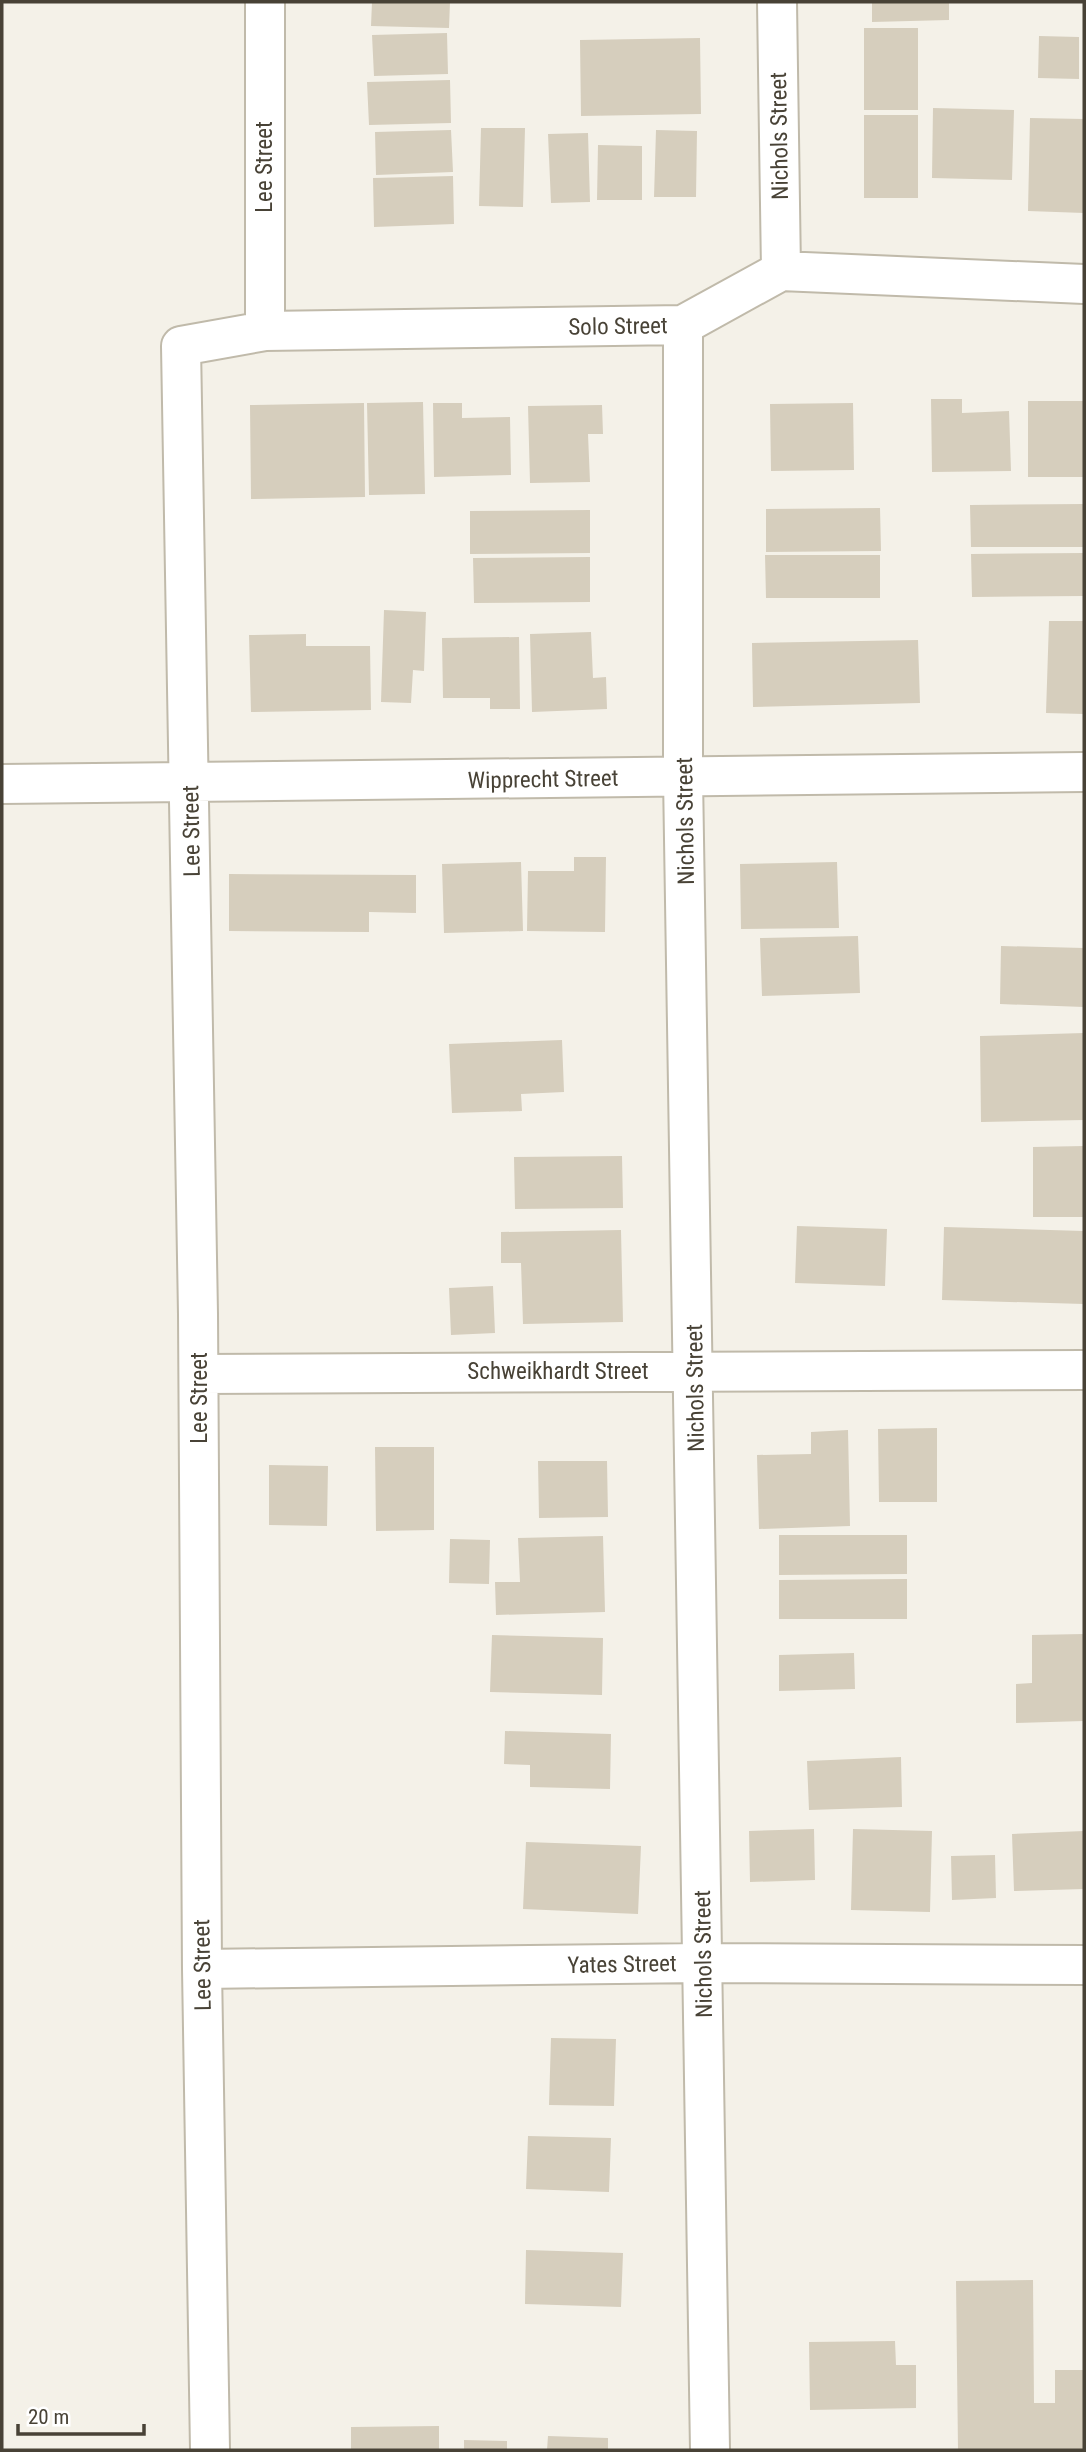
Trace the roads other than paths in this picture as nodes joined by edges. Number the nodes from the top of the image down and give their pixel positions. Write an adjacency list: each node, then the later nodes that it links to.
1 (265, 2): 6 (street, Lee Street)
2 (777, 2): 3 (street, Nichols Street)
3 (781, 271): 4 (street); 5 (street, Solo Street)
4 (1084, 284)
5 (684, 325): 6 (street, Solo Street); 9 (street, Nichols Street)
6 (265, 331): 7 (street, Solo Street)
7 (181, 345): 11 (street, Lee Street)
8 (1084, 772): 9 (street, Wipprecht Street)
9 (684, 778): 11 (street, Wipprecht Street); 12 (street, Nichols Street)
10 (2, 784): 11 (street, Wipprecht Street)
11 (190, 784): 14 (street, Lee Street)
12 (694, 1370): 13 (street, Schweikhardt Street); 14 (street, Schweikhardt Street); 15 (street, Nichols Street)
13 (1084, 1370)
14 (199, 1374): 17 (street, Lee Street)
15 (703, 1963): 16 (street, Yates Street); 17 (street, Yates Street); 19 (street, Nichols Street)
16 (1084, 1965)
17 (202, 1969): 18 (street, Lee Street)
18 (210, 2450)
19 (710, 2450)

